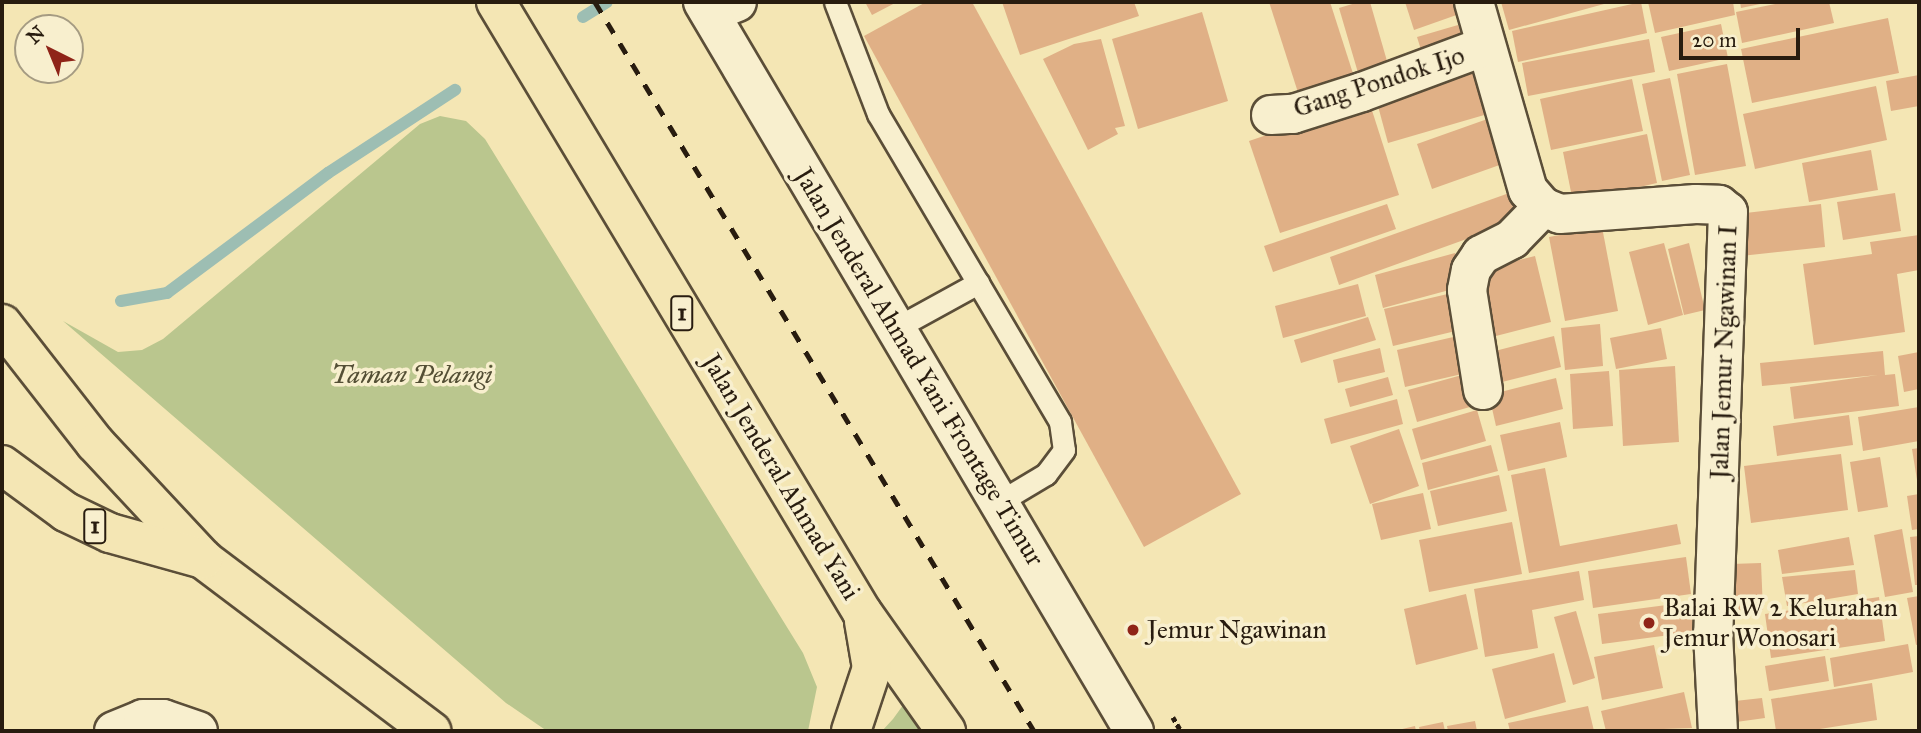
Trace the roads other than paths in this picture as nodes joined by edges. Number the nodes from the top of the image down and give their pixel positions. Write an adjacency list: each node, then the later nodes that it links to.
1 (496, 2): 15 (highway, Jalan Jenderal Ahmad Yani / 1)
2 (835, 2): 8 (lane)
3 (1474, 2): 5 (street)
4 (717, 6): 10 (street, Jalan Jenderal Ahmad Yani Frontage Timur)
5 (1486, 46): 6 (street, Gang Pondok Ijo); 7 (street)
6 (1271, 114)
7 (1543, 207): 11 (street); 22 (street, Jalan Jemur Ngawinan I)
8 (978, 283): 10 (lane); 13 (lane)
9 (2, 324): 14 (highway, 1)
10 (896, 328): 13 (street, Jalan Jenderal Ahmad Yani Frontage Timur)
11 (1483, 390)
12 (2, 464): 14 (highway, 1)
13 (999, 502): 21 (street, Jalan Jenderal Ahmad Yani Frontage Timur)
14 (203, 559): 18 (highway, 1)
15 (862, 612): 19 (highway); 20 (highway, Jalan Jenderal Ahmad Yani / 1)
16 (114, 731): 17 (street)
17 (198, 731)
18 (430, 731)
19 (851, 731)
20 (946, 731)
21 (1134, 731)
22 (1718, 731)

